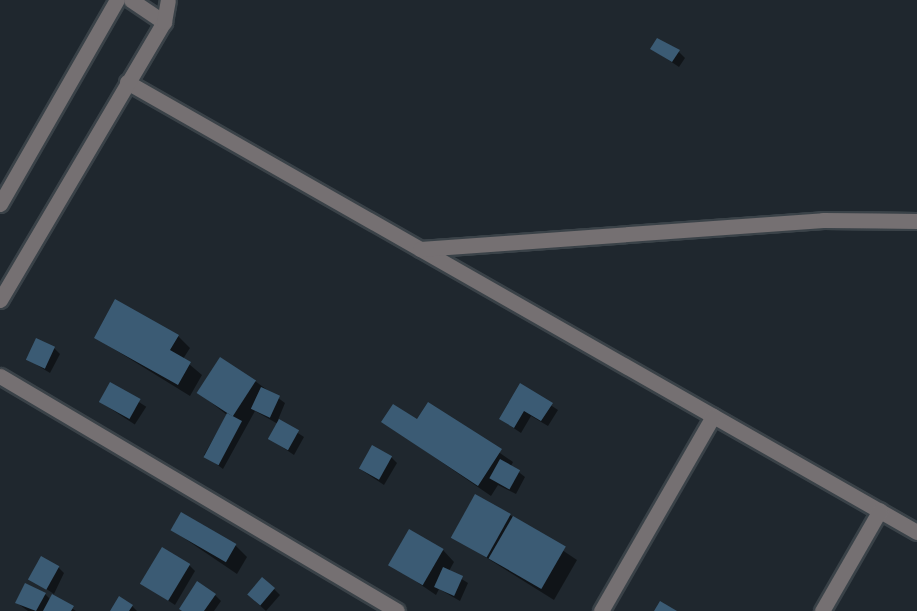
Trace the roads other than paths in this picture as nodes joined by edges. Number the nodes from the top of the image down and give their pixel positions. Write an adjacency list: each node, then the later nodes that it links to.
1 (117, 0): 6 (street)
2 (131, 0): 4 (street)
3 (168, 0): 4 (street)
4 (164, 22): 5 (street)
5 (127, 82): 8 (street); 9 (street)
6 (0, 204)
7 (917, 221): 8 (street)
8 (420, 249): 11 (street)
9 (0, 300)
10 (0, 376): 14 (street)
11 (713, 416): 12 (street); 15 (street)
12 (880, 510): 13 (street); 16 (street)
13 (917, 532)
14 (397, 611)
15 (602, 611)
16 (822, 611)

